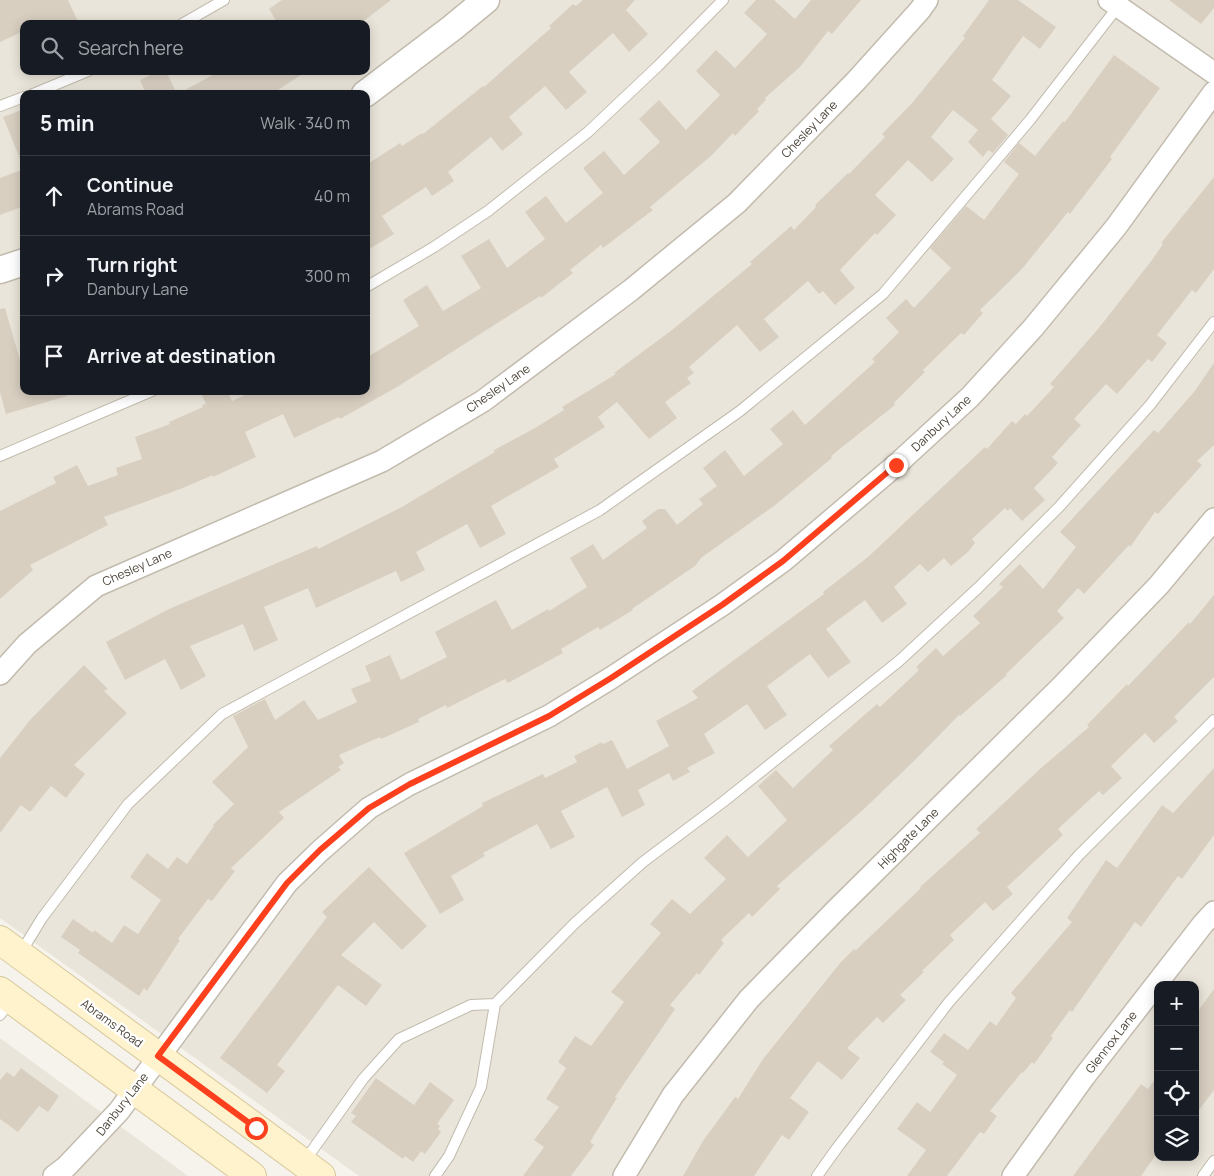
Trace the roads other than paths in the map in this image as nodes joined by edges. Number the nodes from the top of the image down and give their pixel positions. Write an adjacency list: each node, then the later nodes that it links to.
1 (224, 0): 6 (lane)
2 (486, 0): 10 (street)
3 (723, 0): 16 (lane)
4 (927, 0): 21 (street, Chesley Lane)
5 (1117, 2): 7 (street); 24 (lane)
6 (189, 20)
7 (1214, 73)
8 (78, 75): 9 (lane)
9 (43, 90)
10 (370, 90)
11 (1214, 92): 27 (street, Danbury Lane)
12 (20, 98): 13 (lane)
13 (0, 106)
14 (20, 263): 15 (street)
15 (0, 270)
16 (370, 285)
17 (1214, 322): 26 (lane)
18 (143, 395): 19 (lane)
19 (0, 456)
20 (1214, 519): 34 (street, Highgate Lane)
21 (0, 674)
22 (1214, 720): 35 (lane)
23 (1214, 912): 36 (street, Glennox Lane)
24 (10, 947): 27 (main road, Abrams Road)
25 (4, 1002): 28 (main road)
26 (495, 1004): 30 (lane); 33 (lane)
27 (158, 1056): 28 (street, Danbury Lane); 30 (main road, Abrams Road)
28 (134, 1090): 31 (street, Danbury Lane); 32 (main road)
29 (1214, 1161): 37 (lane)
30 (312, 1169)
31 (54, 1176)
32 (252, 1176)
33 (435, 1176)
34 (624, 1176)
35 (817, 1176)
36 (1013, 1176)
37 (1203, 1176)

